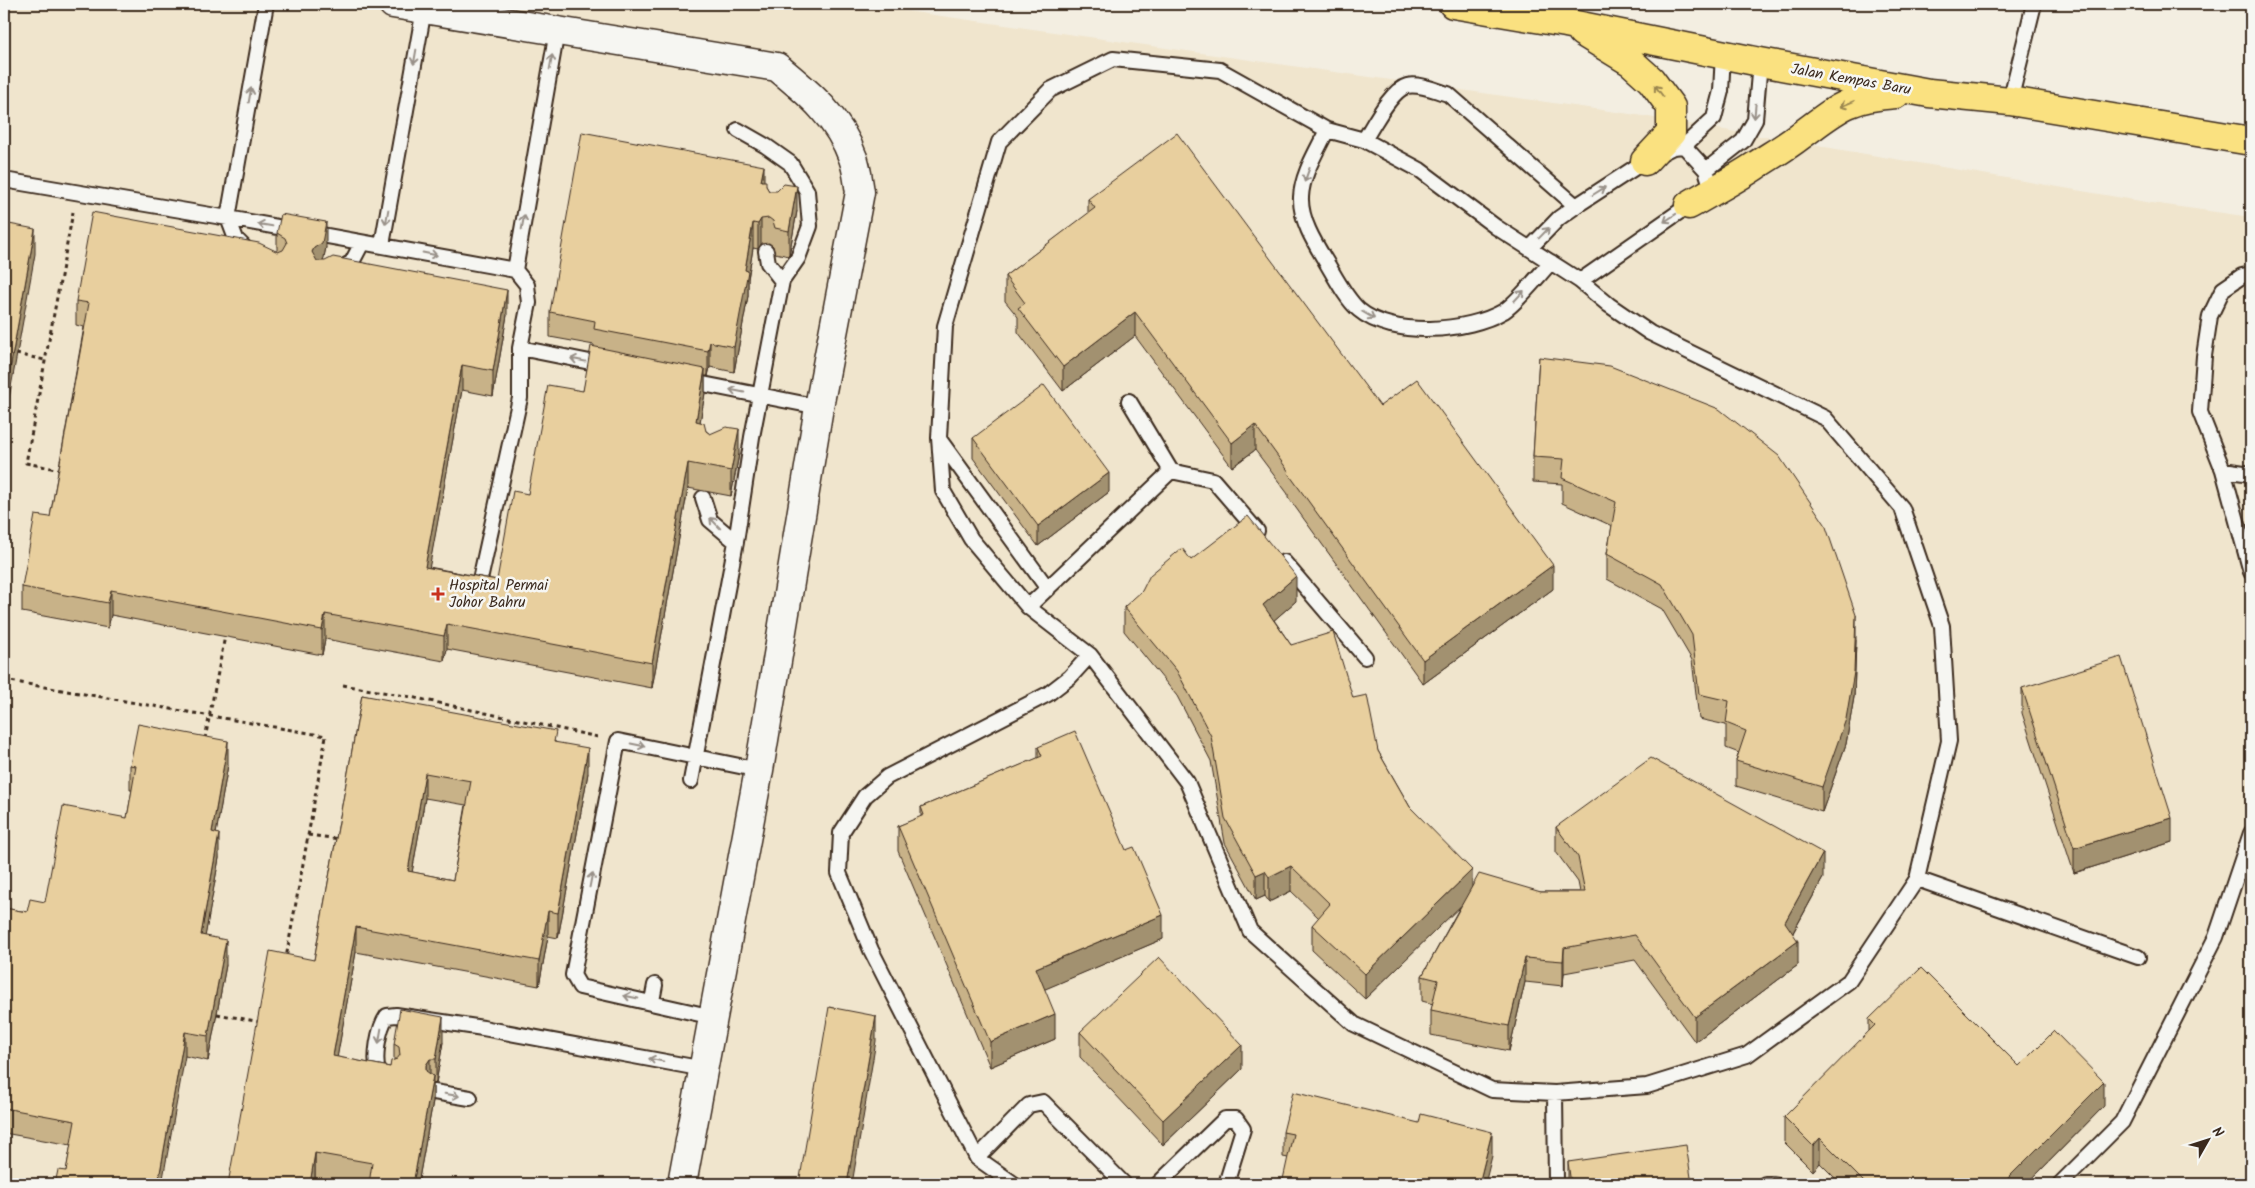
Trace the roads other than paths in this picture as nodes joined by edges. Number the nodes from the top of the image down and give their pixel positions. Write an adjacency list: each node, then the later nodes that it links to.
1 (266, 4): 24 (lane, one-way to 1)
2 (393, 4): 5 (street)
3 (1453, 4): 6 (main road, Jalan Kempas Baru)
4 (2034, 4): 11 (lane)
5 (424, 9): 7 (street); 26 (lane, one-way to 26)
6 (1566, 23): 8 (main road, Jalan Kempas Baru); 17 (main road, one-way to 6)
7 (557, 31): 31 (lane, one-way to 7); 41 (street)
8 (1723, 54): 9 (main road, Jalan Kempas Baru); 16 (lane)
9 (1760, 62): 10 (main road, Jalan Kempas Baru); 18 (lane, one-way to 18)
10 (1930, 93): 11 (main road, Jalan Kempas Baru); 22 (main road, one-way to 22)
11 (2010, 101): 15 (main road, Jalan Kempas Baru)
12 (738, 130): 20 (lane)
13 (1327, 130): 14 (lane); 30 (lane, one-way to 30); 43 (lane)
14 (1364, 140): 23 (lane); 27 (lane)
15 (2251, 141)
16 (1684, 146): 17 (lane); 18 (lane)
17 (1645, 161): 23 (lane, one-way to 17)
18 (1706, 170): 22 (lane)
19 (4, 180): 24 (lane)
20 (801, 180): 21 (lane); 34 (lane)
21 (789, 190)
22 (1689, 204): 35 (lane, one-way to 35)
23 (1576, 206): 27 (lane, one-way to 23)
24 (228, 218): 25 (lane, one-way to 24); 29 (lane)
25 (362, 243): 26 (lane); 33 (lane)
26 (382, 245): 31 (lane, one-way to 31)
27 (1530, 248): 30 (lane)
28 (766, 251): 34 (lane)
29 (261, 260)
30 (1551, 262): 35 (lane)
31 (515, 270): 36 (lane)
32 (2251, 274): 45 (lane)
33 (321, 278)
34 (782, 281): 39 (lane)
35 (1580, 281): 62 (lane)
36 (520, 348): 37 (lane, one-way to 36); 53 (lane)
37 (616, 367)
38 (674, 379): 39 (lane, one-way to 38)
39 (760, 396): 41 (lane); 42 (lane)
40 (1128, 401): 46 (lane)
41 (819, 407): 59 (street)
42 (752, 437): 44 (lane); 50 (lane)
43 (939, 438): 54 (lane); 55 (lane)
44 (734, 441)
45 (2223, 470): 47 (lane); 52 (lane)
46 (1171, 471): 49 (lane); 54 (lane)
47 (2251, 474)
48 (703, 498): 50 (lane, one-way to 48)
49 (1264, 539)
50 (736, 542): 58 (lane)
51 (1276, 554): 57 (lane)
52 (2251, 572)
53 (478, 589)
54 (1048, 589): 55 (lane)
55 (1028, 607): 56 (lane)
56 (1090, 656): 70 (lane); 72 (lane)
57 (1365, 657)
58 (695, 757): 59 (lane); 60 (lane); 65 (lane, one-way to 58)
59 (759, 770): 66 (street)
60 (691, 781)
61 (2251, 833): 81 (lane)
62 (1917, 878): 63 (lane); 70 (lane)
63 (2138, 957)
64 (655, 985): 65 (lane)
65 (652, 1001): 66 (lane)
66 (713, 1017): 67 (street)
67 (704, 1069): 68 (lane, one-way to 68); 73 (street)
68 (392, 1078)
69 (434, 1092): 71 (lane, one-way to 71)
70 (1555, 1093): 78 (lane)
71 (470, 1098)
72 (977, 1158): 74 (lane); 75 (lane)
73 (682, 1184)
74 (1014, 1184)
75 (1124, 1184)
76 (1158, 1184): 77 (lane)
77 (1226, 1184)
78 (1556, 1184)
79 (1765, 1184): 80 (lane)
80 (1774, 1184)
81 (2060, 1184)

